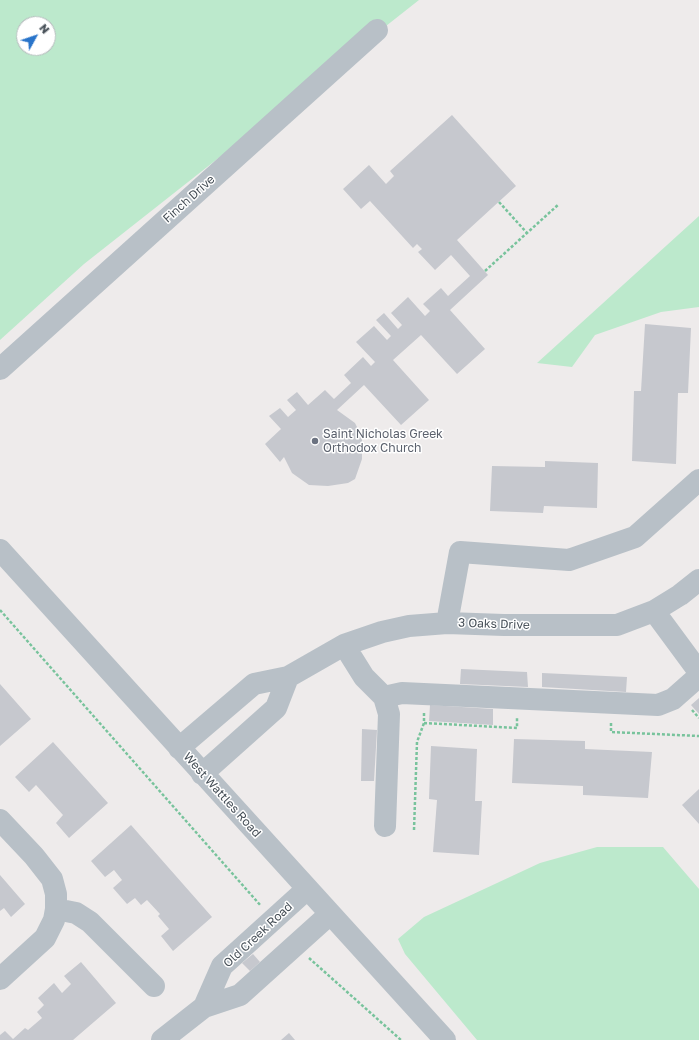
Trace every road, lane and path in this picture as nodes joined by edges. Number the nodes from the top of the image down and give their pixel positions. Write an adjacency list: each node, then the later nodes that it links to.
1 (377, 30): 6 (street, Finch Drive)
2 (499, 202): 4 (path)
3 (559, 204): 4 (path)
4 (527, 233): 5 (path)
5 (485, 271)
6 (0, 369)
7 (699, 480): 12 (street)
8 (0, 550): 23 (street, West Wattles Road)
9 (699, 580): 11 (street, 3 Oaks Drive)
10 (0, 610): 29 (path)
11 (654, 610): 12 (street, 3 Oaks Drive); 14 (street)
12 (447, 623): 13 (street, 3 Oaks Drive)
13 (344, 645): 16 (street, 3 Oaks Drive); 17 (street)
14 (699, 672)
15 (699, 676): 17 (street)
16 (288, 677): 23 (street, 3 Oaks Drive); 24 (street)
17 (384, 697): 26 (street)
18 (424, 710): 21 (path)
19 (517, 715): 21 (path)
20 (611, 720): 22 (path)
21 (424, 723): 27 (path)
22 (699, 736)
23 (179, 748): 24 (street, West Wattles Road)
24 (202, 774): 28 (street, West Wattles Road)
25 (0, 820): 30 (street)
26 (385, 826)
27 (414, 830)
28 (307, 889): 31 (street, West Wattles Road); 35 (street, Old Creek Road)
29 (262, 907)
30 (56, 909): 33 (street); 34 (street)
31 (330, 914): 35 (street, Old Creek Road); 38 (street, West Wattles Road)
32 (307, 956): 37 (path)
33 (0, 979)
34 (154, 986)
35 (204, 1007): 36 (street, Old Creek Road)
36 (162, 1040)
37 (401, 1040)
38 (445, 1040)

